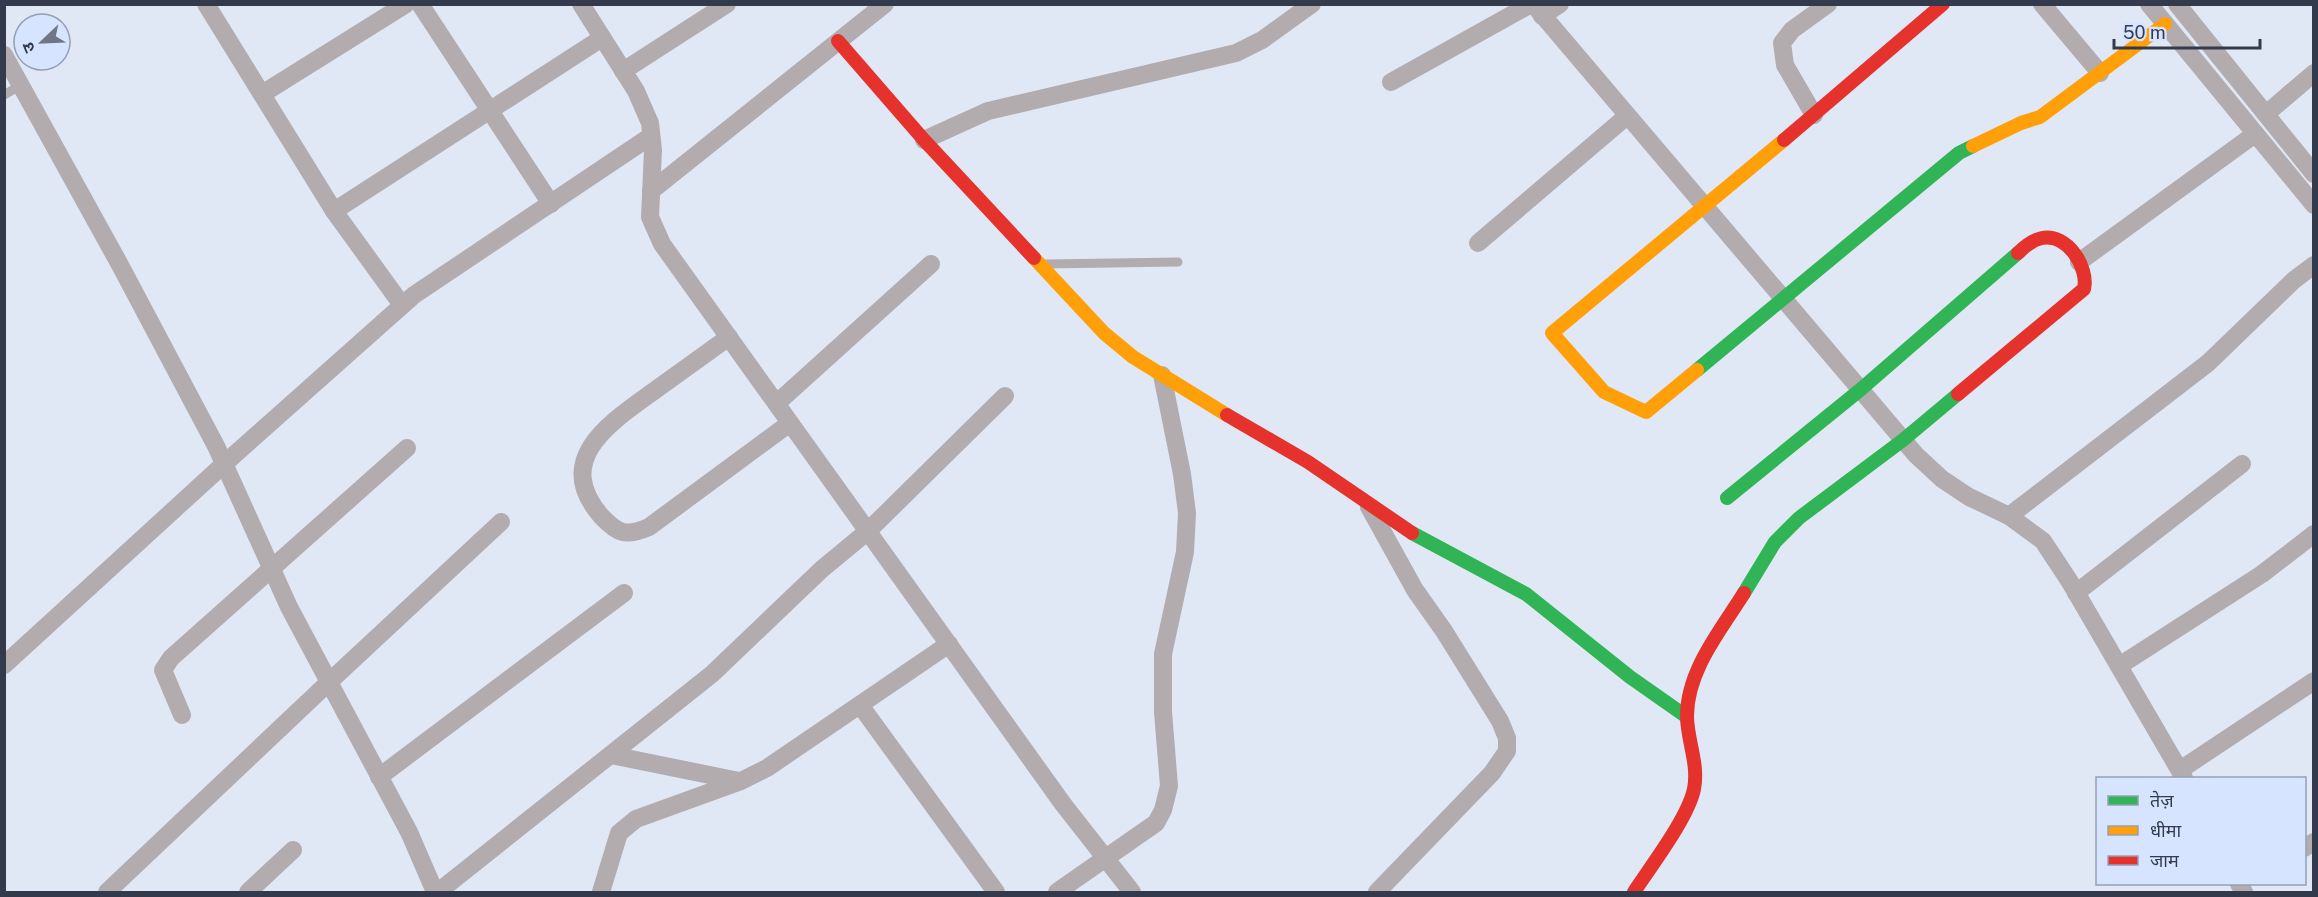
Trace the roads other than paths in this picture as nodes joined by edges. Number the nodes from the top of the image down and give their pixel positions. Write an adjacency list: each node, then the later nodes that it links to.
1 (206, 4): 24 (street)
2 (406, 4): 24 (street)
3 (420, 4): 26 (street)
4 (581, 4): 16 (street)
5 (727, 4): 19 (street)
6 (885, 4): 17 (street)
7 (1312, 4): 32 (street)
8 (1560, 4): 14 (street)
9 (1828, 4): 28 (street)
10 (2042, 4): 20 (street)
11 (2149, 4): 15 (street)
12 (1942, 5): 28 (street)
13 (2178, 5): 27 (street)
14 (1535, 8): 22 (street); 29 (street)
15 (2165, 24): 20 (street); 30 (street)
16 (602, 38): 19 (street); 26 (street)
17 (838, 41): 32 (street); 34 (street)
18 (4, 55): 23 (street)
19 (623, 70): 31 (street)
20 (2100, 73): 45 (street)
21 (2313, 73): 27 (street)
22 (1391, 82)
23 (21, 85): 25 (lane); 55 (street)
24 (262, 94): 38 (street)
25 (4, 95)
26 (489, 110): 35 (street); 38 (street)
27 (2266, 114): 33 (street)
28 (1814, 115): 37 (street)
29 (1627, 116): 37 (street); 39 (street)
30 (2255, 134): 36 (street); 41 (street)
31 (651, 136): 34 (street); 35 (street)
32 (924, 140): 43 (street)
33 (2313, 174)
34 (651, 191): 47 (street)
35 (551, 204): 46 (street)
36 (2313, 205)
37 (1705, 207): 45 (street); 45 (street)
38 (334, 211): 46 (street)
39 (1478, 243)
40 (1178, 262): 43 (lane)
41 (2079, 262): 49 (street); 53 (street)
42 (932, 264): 51 (street)
43 (1040, 265): 48 (street)
44 (2313, 265): 59 (street)
45 (1783, 300): 49 (street)
46 (402, 305): 55 (street)
47 (729, 338): 51 (street); 52 (street)
48 (1162, 375): 58 (street); 79 (street)
49 (1860, 390): 53 (street); 57 (street)
50 (1005, 396): 61 (street)
51 (777, 404): 52 (street)
52 (790, 423): 61 (street)
53 (1903, 440): 59 (street); 73 (street)
54 (407, 448): 63 (street)
55 (224, 464): 63 (street); 67 (street)
56 (2242, 464): 65 (street)
57 (1727, 498)
58 (1367, 504): 73 (street); 87 (street)
59 (2009, 516): 65 (street)
60 (501, 522): 70 (street)
61 (868, 531): 66 (street); 74 (street)
62 (2313, 534): 68 (street)
63 (272, 570): 70 (street); 72 (street)
64 (624, 593): 76 (street)
65 (2076, 593): 68 (street)
66 (949, 644): 71 (street); 79 (street)
67 (4, 665)
68 (2119, 666): 75 (street)
69 (2313, 681): 75 (street)
70 (328, 683): 76 (street); 80 (street)
71 (860, 705): 77 (street); 84 (street)
72 (182, 716)
73 (1687, 717): 88 (street)
74 (611, 755): 77 (street); 82 (street)
75 (2182, 774)
76 (378, 777): 82 (street)
77 (741, 781): 83 (street)
78 (293, 850): 81 (street)
79 (1107, 860): 85 (street); 86 (street)
80 (114, 890)
81 (249, 892)
82 (437, 892)
83 (601, 892)
84 (996, 892)
85 (1057, 892)
86 (1132, 892)
87 (1377, 892)
88 (1634, 892)

